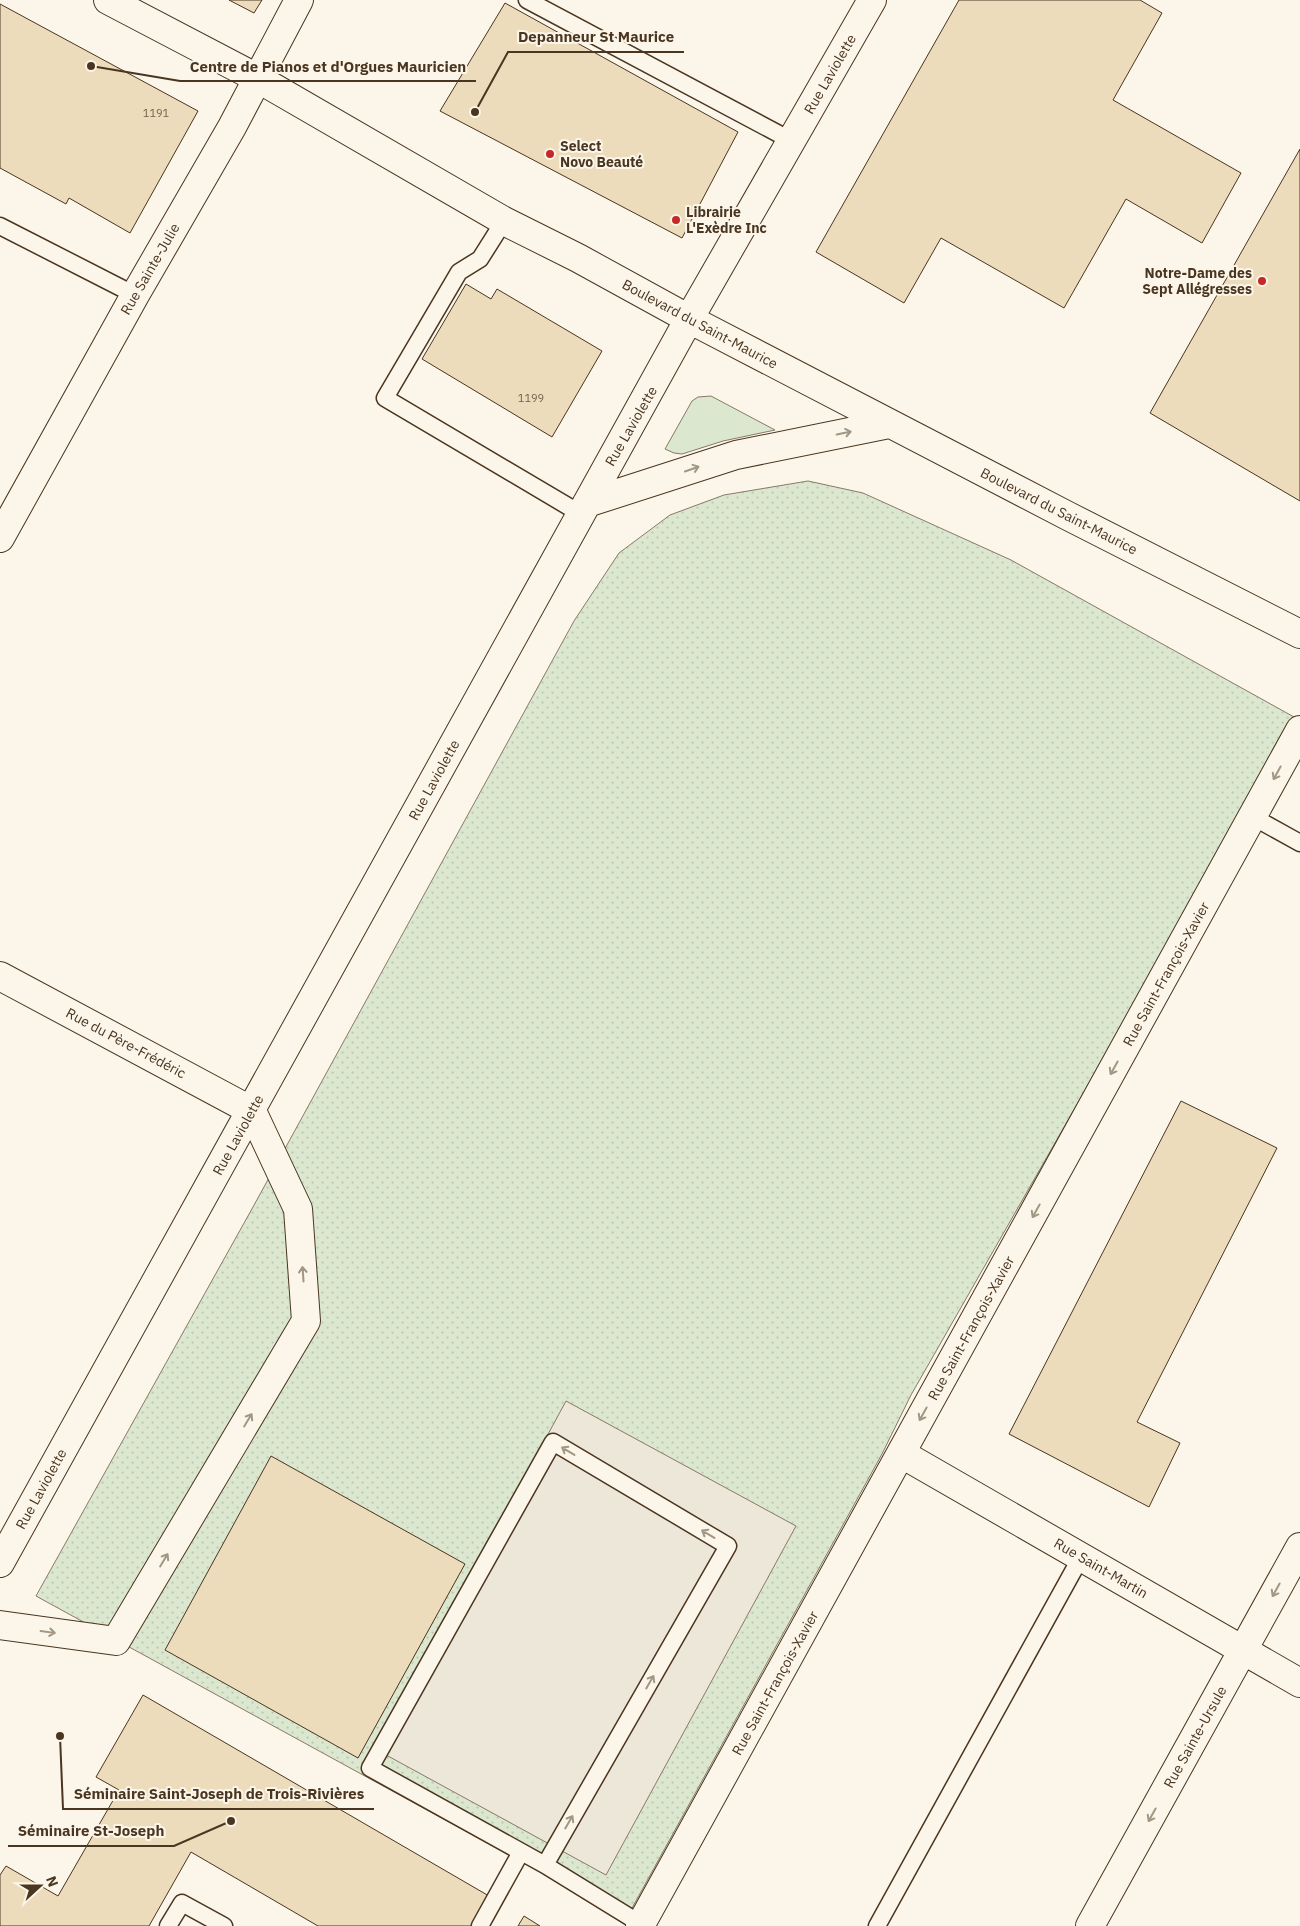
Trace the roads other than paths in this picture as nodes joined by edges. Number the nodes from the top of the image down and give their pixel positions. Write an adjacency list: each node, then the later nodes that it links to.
1 (108, 0): 5 (street, Boulevard du Saint-Maurice)
2 (299, 0): 5 (street, Rue Sainte-Julie)
3 (527, 0): 6 (lane)
4 (872, 0): 6 (street, Rue Laviolette)
5 (257, 78): 7 (street, Boulevard du Saint-Maurice); 9 (street, Rue Sainte-Julie)
6 (792, 141): 10 (street, Rue Laviolette)
7 (504, 221): 10 (street, Boulevard du Saint-Maurice); 12 (lane)
8 (0, 226): 9 (lane)
9 (135, 295): 13 (street, Rue Sainte-Julie)
10 (689, 320): 11 (street, Boulevard du Saint-Maurice); 12 (street, Rue Laviolette)
11 (889, 424): 12 (street, one-way to 11); 14 (street, Boulevard du Saint-Maurice)
12 (584, 509): 19 (street, Rue Laviolette)
13 (0, 538)
14 (1300, 634)
15 (1300, 730): 16 (street, Rue Saint-François-Xavier, one-way to 16)
16 (1253, 817): 17 (lane); 20 (street, Rue Saint-François-Xavier, one-way to 20)
17 (1300, 843)
18 (0, 976): 19 (street, Rue du Père-Frédéric)
19 (252, 1110): 23 (street, Rue Laviolette); 24 (street, one-way to 19)
20 (902, 1454): 22 (street, Rue Saint-Martin); 29 (street, Rue Saint-François-Xavier)
21 (1300, 1547): 25 (street, Rue Sainte-Ursule, one-way to 25)
22 (1082, 1557): 25 (street, Rue Saint-Martin); 33 (lane)
23 (0, 1563)
24 (0, 1625)
25 (1243, 1650): 26 (street, Rue Saint-Martin); 34 (street, Rue Sainte-Ursule, one-way to 34)
26 (1300, 1683)
27 (521, 1852): 28 (lane); 28 (lane, one-way to 27); 32 (lane)
28 (545, 1865): 29 (lane)
29 (640, 1925)
30 (168, 1926): 31 (lane)
31 (224, 1926)
32 (480, 1926)
33 (877, 1926)
34 (1090, 1926)

